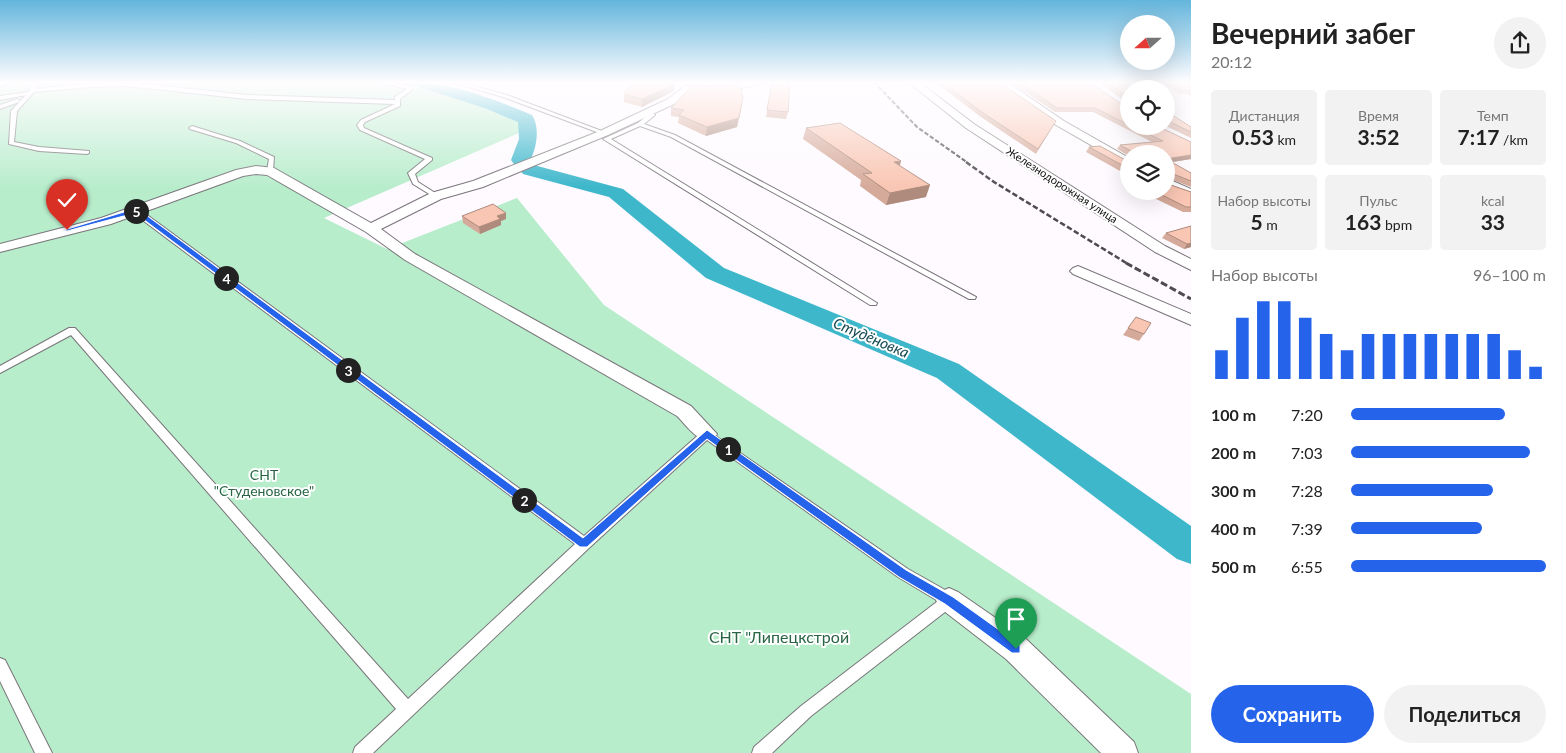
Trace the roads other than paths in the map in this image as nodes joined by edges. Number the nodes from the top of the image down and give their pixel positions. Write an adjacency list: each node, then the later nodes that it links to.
1 (13, 117): 11 (lane)
2 (376, 117): 16 (lane)
3 (562, 117): 10 (lane)
4 (637, 117): 10 (street)
5 (649, 117): 8 (lane)
6 (961, 117): 20 (street, Железнодорожная улица)
7 (1051, 117): 12 (street)
8 (640, 124): 22 (lane); 23 (lane)
9 (192, 128): 13 (lane)
10 (604, 133): 16 (street)
11 (87, 152)
12 (1120, 158)
13 (270, 171): 17 (street); 18 (street)
14 (1175, 186): 15 (street)
15 (1191, 194)
16 (436, 196): 18 (street)
17 (136, 211): 19 (street); 27 (lane)
18 (371, 229): 26 (street)
19 (0, 248)
20 (1191, 265)
21 (1078, 271): 24 (street)
22 (972, 297)
23 (873, 303)
24 (1191, 320)
25 (0, 370): 30 (lane)
26 (707, 434): 27 (lane); 28 (lane)
27 (584, 544): 30 (lane)
28 (949, 600): 33 (lane); 34 (street)
29 (0, 665): 31 (lane)
30 (407, 710): 32 (lane)
31 (44, 753)
32 (361, 753)
33 (760, 753)
34 (1123, 753)

